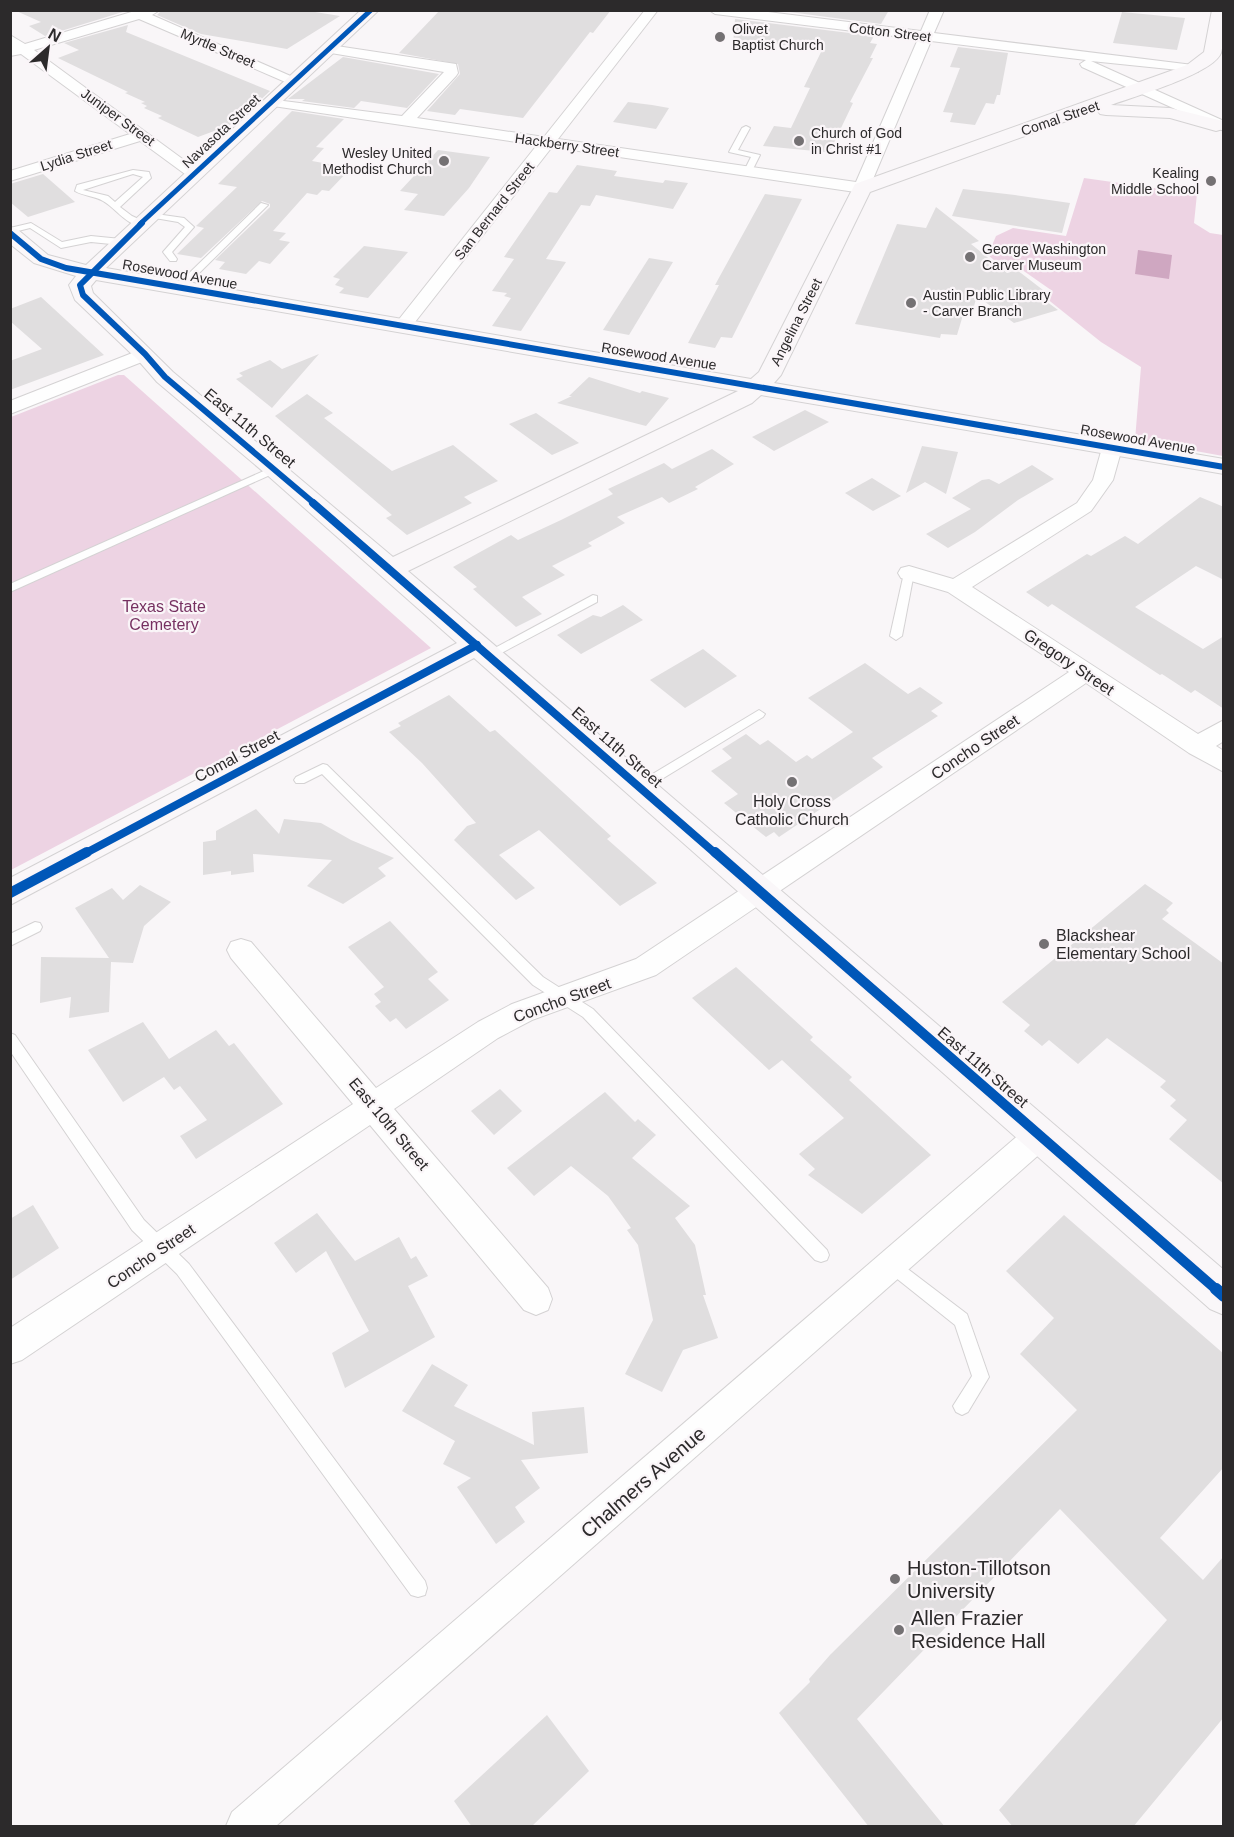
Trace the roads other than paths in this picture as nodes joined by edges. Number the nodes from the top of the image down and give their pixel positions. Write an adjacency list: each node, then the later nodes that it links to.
1 (652, 10): 21 (street, San Bernard Street)
2 (715, 10): 7 (street, Cotton Street)
3 (937, 10): 7 (street, Angelina Street)
4 (1220, 10): 8 (street, Comal Street)
5 (366, 11): 10 (street, Navasota Street)
6 (148, 13): 9 (street); 13 (street, Myrtle Street)
7 (927, 37): 11 (street, Cotton Street); 22 (street, Angelina Street)
8 (1220, 38): 12 (street, Comal Street)
9 (14, 47): 20 (street, Juniper Street)
10 (330, 49): 13 (street, Navasota Street); 17 (street)
11 (1064, 54): 12 (street, Cotton Street); 14 (street, Cotton Street)
12 (1193, 69): 14 (street, Comal Street)
13 (295, 81): 15 (street, Navasota Street)
14 (1142, 89): 16 (street, Comal Street); 18 (street, Cotton Street)
15 (273, 102): 17 (street, Hackberry Street); 25 (street, Navasota Street)
16 (1081, 111): 18 (street); 23 (street, Comal Street)
17 (406, 121): 21 (street, Hackberry Street)
18 (1220, 126)
19 (746, 128): 24 (lane)
20 (142, 135): 25 (street, Juniper Street); 26 (street, Lydia Street)
21 (549, 142): 24 (street, Hackberry Street); 37 (street, San Bernard Street)
22 (873, 159): 23 (street); 27 (street, Angelina Street)
23 (923, 167): 27 (street, Comal Street)
24 (748, 171): 27 (street, Hackberry Street)
25 (195, 174): 30 (street, Navasota Street)
26 (10, 176)
27 (862, 188): 39 (street, Angelina Street)
28 (264, 205): 36 (lane)
29 (116, 206): 29 (lane); 30 (lane)
30 (147, 219): 33 (street, Navasota Street); 34 (lane)
31 (15, 236): 32 (lane); 32 (lane); 35 (street)
32 (47, 237): 33 (lane)
33 (122, 242): 35 (street, Navasota Street)
34 (173, 260)
35 (90, 272): 36 (street, Rosewood Avenue); 38 (street, East 11th Street)
36 (180, 288): 37 (street, Rosewood Avenue)
37 (402, 327): 39 (street, Rosewood Avenue)
38 (145, 354): 40 (street); 43 (street, East 11th Street)
39 (757, 386): 41 (street, Rosewood Avenue); 44 (street, Angelina Street)
40 (13, 405)
41 (1112, 448): 42 (street, Rosewood Avenue); 46 (street)
42 (1224, 467)
43 (275, 469): 44 (street, East 11th Street); 47 (lane)
44 (390, 569): 50 (street, East 11th Street)
45 (909, 573): 46 (street, Gregory Street); 49 (lane)
46 (956, 587): 51 (street, Gregory Street)
47 (10, 589)
48 (593, 599): 50 (lane)
49 (896, 636)
50 (482, 650): 57 (street, East 11th Street); 58 (street, Comal Street)
51 (1084, 673): 54 (street, Gregory Street); 59 (street, Concho Street)
52 (759, 714): 57 (lane)
53 (1224, 728): 54 (street)
54 (1198, 747): 55 (street, Gregory Street)
55 (1224, 763)
56 (300, 780): 63 (lane)
57 (640, 787): 59 (street, East 11th Street)
58 (10, 893)
59 (760, 893): 63 (street, Concho Street); 66 (street, East 11th Street)
60 (35, 927): 61 (lane)
61 (10, 941)
62 (241, 950): 65 (street, East 10th Street)
63 (562, 996): 65 (street, Concho Street); 68 (lane)
64 (10, 1039): 67 (lane)
65 (374, 1106): 67 (street, Concho Street); 71 (street, East 10th Street)
66 (1039, 1136): 69 (street, Chalmers Avenue); 70 (street, East 11th Street)
67 (160, 1250): 72 (street, Concho Street); 74 (lane)
68 (821, 1255)
69 (892, 1265): 73 (lane); 75 (street, Chalmers Avenue)
70 (1224, 1296)
71 (536, 1299)
72 (10, 1348)
73 (962, 1406)
74 (418, 1588)
75 (246, 1827)

